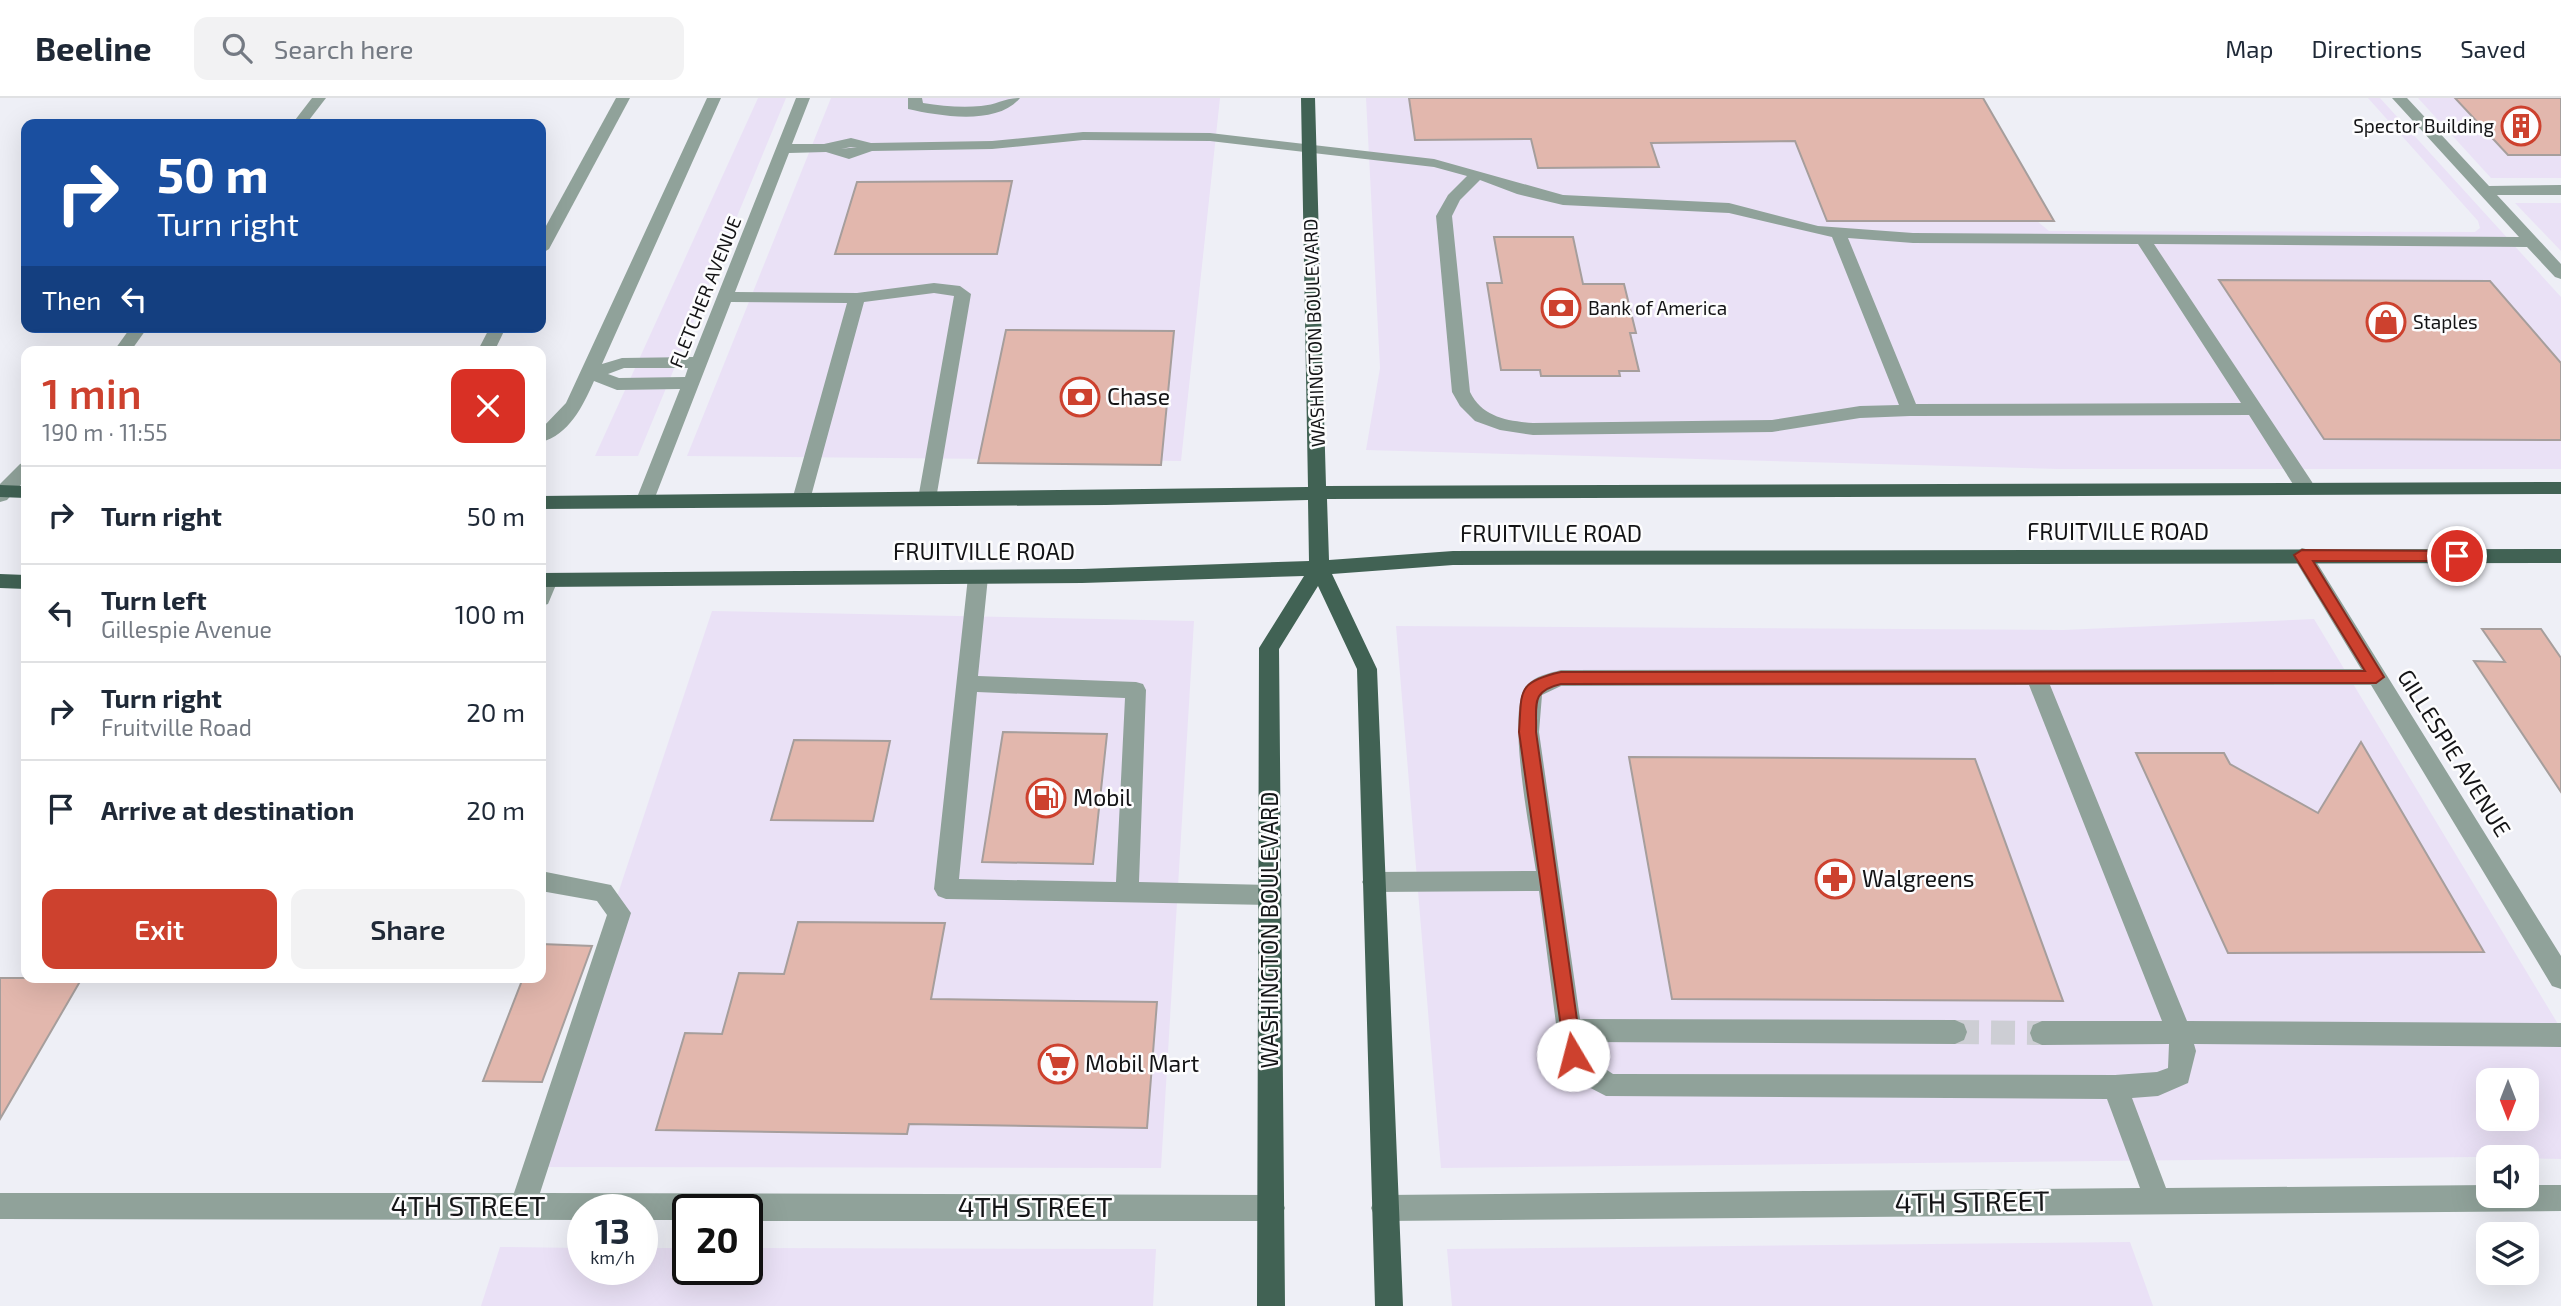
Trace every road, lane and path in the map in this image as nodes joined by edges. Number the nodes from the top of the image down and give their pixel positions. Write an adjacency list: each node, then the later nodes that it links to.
1 (319, 98): 9 (street)
2 (623, 98): 16 (street)
3 (714, 98): 23 (street)
4 (803, 98): 10 (street, FLETCHER AVENUE)
5 (915, 98): 6 (street)
6 (1013, 98)
7 (1308, 98): 11 (main road, WASHINGTON BOULEVARD)
8 (2399, 98): 14 (street)
9 (303, 119)
10 (783, 149): 11 (street); 20 (street, FLETCHER AVENUE)
11 (1310, 151): 12 (street); 33 (main road, WASHINGTON BOULEVARD)
12 (1478, 174): 15 (street); 26 (street)
13 (2561, 190): 14 (street)
14 (2482, 191): 18 (street)
15 (1838, 233): 17 (street); 26 (street)
16 (546, 240)
17 (2143, 240): 18 (street); 25 (street)
18 (2530, 242): 19 (street)
19 (2561, 273)
20 (727, 297): 21 (street); 22 (street, FLETCHER AVENUE)
21 (857, 298): 34 (street); 36 (street)
22 (699, 362): 23 (street); 24 (street, FLETCHER AVENUE)
23 (591, 374): 24 (street); 27 (street)
24 (691, 383): 35 (street, FLETCHER AVENUE)
25 (2253, 409): 26 (street); 29 (street)
26 (1910, 410)
27 (546, 434)
28 (21, 473): 31 (street)
29 (2305, 487): 30 (main road, FRUITVILLE ROAD); 33 (main road, FRUITVILLE ROAD)
30 (2561, 488)
31 (1, 492): 32 (main road)
32 (21, 492)
33 (1319, 493): 34 (main road, FRUITVILLE ROAD); 40 (main road, WASHINGTON BOULEVARD)
34 (928, 499): 36 (main road, FRUITVILLE ROAD)
35 (645, 500): 36 (main road, FRUITVILLE ROAD); 37 (main road, FRUITVILLE ROAD)
36 (801, 500)
37 (546, 502)
38 (2302, 555): 39 (main road, FRUITVILLE ROAD); 40 (main road, FRUITVILLE ROAD); 46 (street, GILLESPIE AVENUE)
39 (2561, 556)
40 (1319, 568): 41 (main road, FRUITVILLE ROAD); 50 (main road, WASHINGTON BOULEVARD); 52 (main road, WASHINGTON BOULEVARD)
41 (978, 577): 42 (main road, FRUITVILLE ROAD); 47 (street)
42 (546, 580)
43 (0, 581): 44 (main road)
44 (21, 582)
45 (2036, 677): 46 (street); 48 (street); 57 (street)
46 (2376, 677): 53 (street, GILLESPIE AVENUE)
47 (967, 684): 51 (street); 51 (street)
48 (1548, 881): 50 (street); 55 (street)
49 (546, 882): 64 (street)
50 (1374, 882): 66 (main road, WASHINGTON BOULEVARD)
51 (1127, 891): 52 (street)
52 (1270, 895): 65 (main road, WASHINGTON BOULEVARD)
53 (2553, 950): 54 (street, GILLESPIE AVENUE)
54 (2561, 978)
55 (1569, 1030): 56 (street); 60 (street)
56 (1955, 1032)
57 (2179, 1032): 58 (street); 59 (street); 60 (street)
58 (2042, 1033)
59 (2561, 1035)
60 (2115, 1087): 62 (street)
61 (2561, 1198): 62 (street, 4TH STREET)
62 (2157, 1199): 66 (street, 4TH STREET)
63 (0, 1206): 64 (street, 4TH STREET)
64 (523, 1206): 65 (street, 4TH STREET)
65 (1272, 1208): 67 (main road, WASHINGTON BOULEVARD)
66 (1384, 1208): 68 (main road, WASHINGTON BOULEVARD)
67 (1271, 1306)
68 (1390, 1306)

